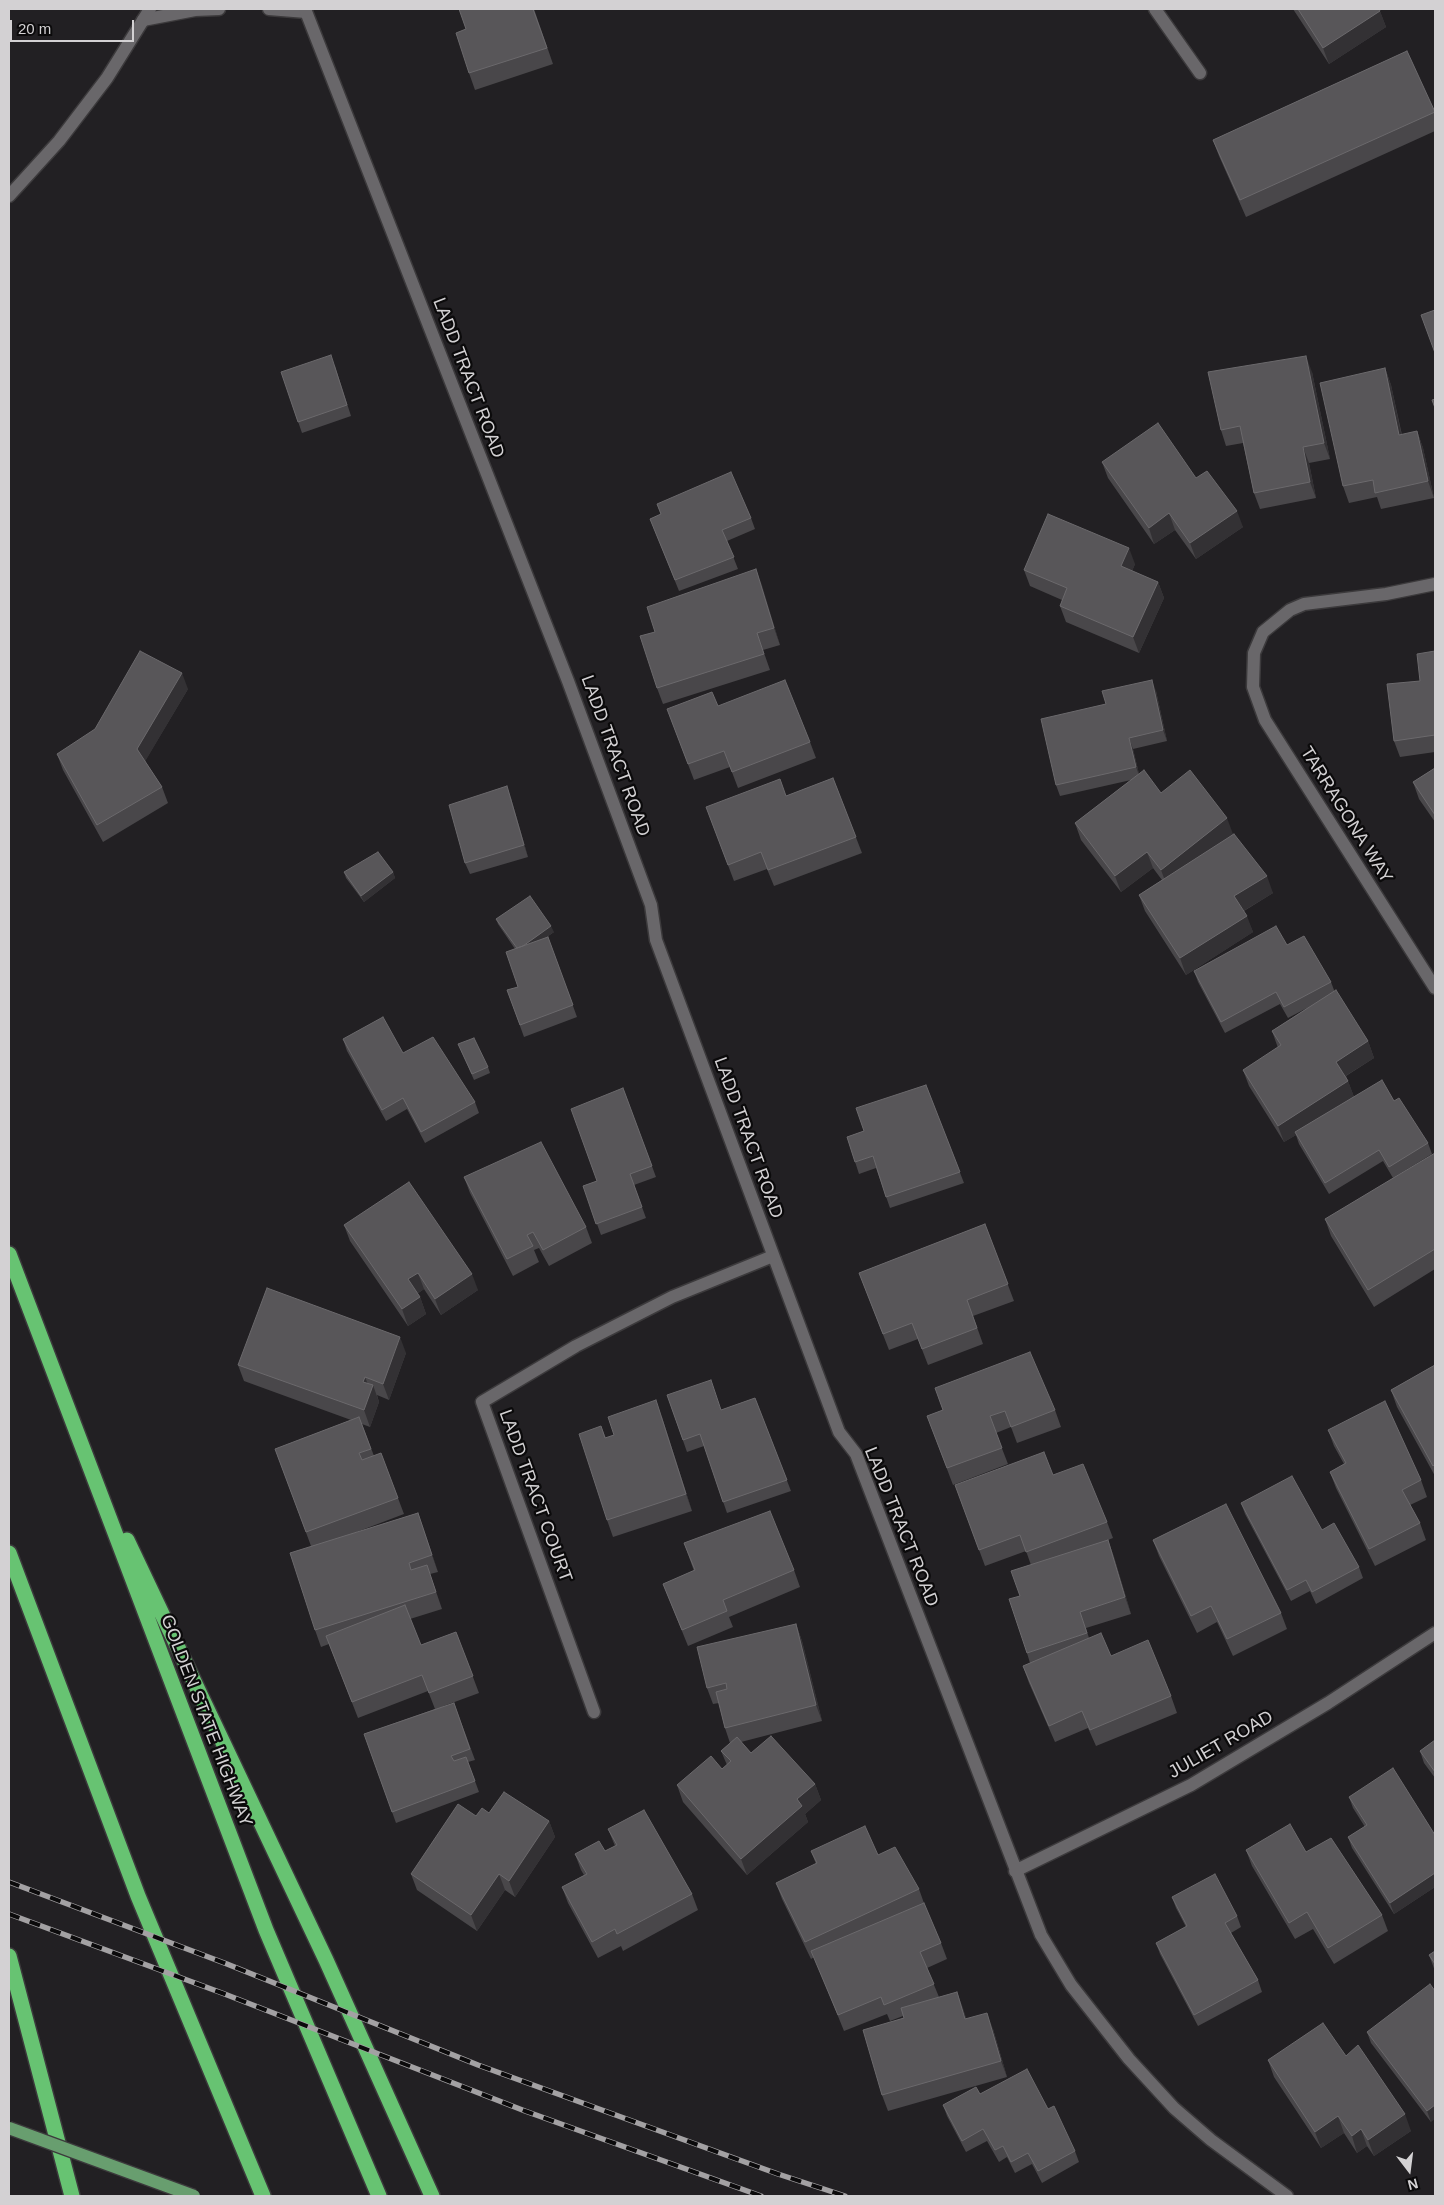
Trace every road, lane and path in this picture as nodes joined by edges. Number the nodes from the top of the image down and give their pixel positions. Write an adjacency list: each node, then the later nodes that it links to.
1 (219, 9): 5 (street)
2 (269, 9): 4 (street)
3 (1156, 9): 6 (street)
4 (306, 10): 11 (street, LADD TRACT ROAD)
5 (147, 14): 7 (street)
6 (1200, 73)
7 (9, 196)
8 (1435, 584): 9 (street, TARRAGONA WAY)
9 (1435, 988)
10 (9, 1254): 12 (highway, GOLDEN STATE HIGHWAY)
11 (773, 1256): 15 (street, LADD TRACT COURT); 16 (street, LADD TRACT ROAD)
12 (77, 1434): 22 (highway, GOLDEN STATE HIGHWAY); 23 (highway)
13 (9, 1553): 21 (highway)
14 (1435, 1633): 16 (street, JULIET ROAD)
15 (594, 1712)
16 (1015, 1871): 24 (street, LADD TRACT ROAD)
17 (9, 1956): 19 (highway)
18 (9, 2128): 20 (main road, bridge)
19 (72, 2196)
20 (194, 2196)
21 (263, 2196)
22 (379, 2196)
23 (432, 2196)
24 (1287, 2196)

